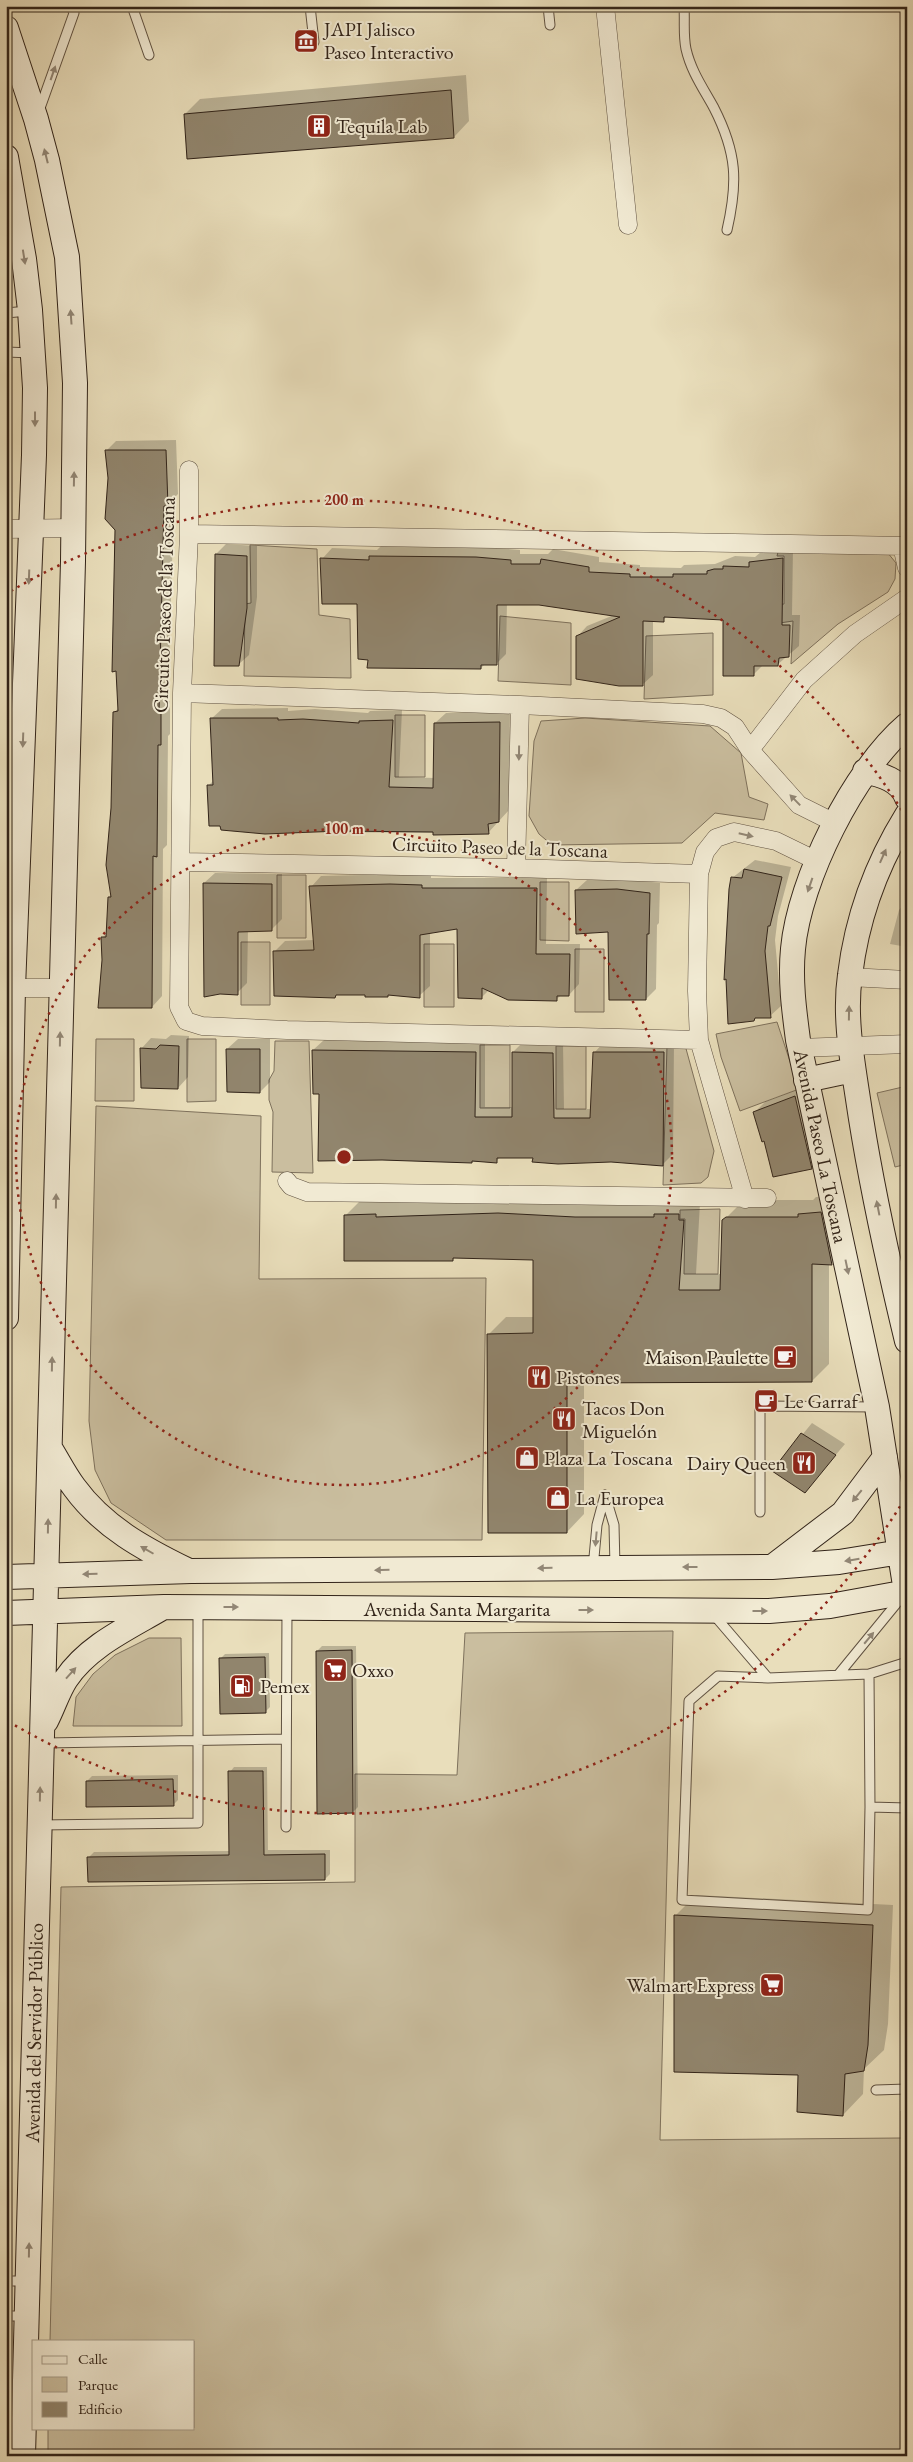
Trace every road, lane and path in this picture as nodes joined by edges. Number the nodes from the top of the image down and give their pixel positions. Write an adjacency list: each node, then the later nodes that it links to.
1 (71, 6): 11 (lane, one-way to 1)
2 (132, 6): 10 (lane)
3 (310, 6): 9 (lane)
4 (548, 6): 7 (lane)
5 (605, 6): 13 (street)
6 (684, 6): 14 (lane)
7 (550, 25)
8 (6, 28): 11 (main road, Avenida del Servidor Público)
9 (314, 42)
10 (149, 55)
11 (36, 119): 20 (main road, Avenida del Servidor Público, one-way to 11)
12 (6, 157): 15 (main road, one-way to 15)
13 (628, 225)
14 (727, 230)
15 (30, 310): 16 (lane); 18 (main road)
16 (6, 313)
17 (6, 352): 18 (lane)
18 (33, 353): 22 (main road, one-way to 22)
19 (189, 470): 23 (street, Circuito Paseo de la Toscana)
20 (74, 528): 22 (street); 43 (main road, Avenida del Servidor Público)
21 (6, 529): 22 (street)
22 (31, 529): 34 (main road, one-way to 34)
23 (189, 534): 24 (street); 27 (street, Circuito Paseo de la Toscana)
24 (904, 546): 25 (street)
25 (907, 568)
26 (907, 598): 30 (street)
27 (182, 693): 28 (street); 37 (street, Circuito Paseo de la Toscana)
28 (520, 705): 30 (street); 38 (street, one-way to 38)
29 (907, 725): 31 (main road, Avenida Paseo La Toscana)
30 (750, 750): 35 (street, one-way to 30)
31 (865, 771): 32 (main road); 35 (main road, Avenida Paseo La Toscana)
32 (907, 798)
33 (907, 815): 40 (main road, one-way to 33)
34 (10, 824): 42 (main road)
35 (836, 824): 36 (main road, Avenida Paseo La Toscana)
36 (817, 861): 39 (street, one-way to 36); 47 (main road, Avenida Paseo La Toscana, one-way to 47)
37 (181, 862): 38 (street, Circuito Paseo de la Toscana); 44 (street, Circuito Paseo de la Toscana)
38 (516, 868): 39 (street, Circuito Paseo de la Toscana)
39 (699, 874): 44 (street)
40 (849, 977): 41 (street); 46 (main road, one-way to 40)
41 (907, 980)
42 (10, 988): 43 (street); 50 (main road)
43 (62, 988): 58 (main road, Avenida del Servidor Público, one-way to 43)
44 (699, 1040): 53 (street)
45 (907, 1044): 46 (street)
46 (850, 1046): 47 (street); 48 (main road)
47 (799, 1048): 49 (main road, Avenida Paseo La Toscana)
48 (853, 1070): 49 (main road); 56 (main road, one-way to 48)
49 (806, 1080): 57 (main road, Avenida Paseo La Toscana, one-way to 57)
50 (8, 1137): 54 (main road)
51 (287, 1181): 53 (street)
52 (768, 1198): 53 (street)
53 (745, 1199)
54 (7, 1290): 55 (main road)
55 (6, 1318)
56 (907, 1341)
57 (877, 1407): 59 (main road, Avenida Paseo La Toscana); 61 (lane)
58 (50, 1448): 65 (main road, one-way to 58); 66 (main road, Avenida del Servidor Público, one-way to 58)
59 (886, 1457): 60 (main road, Avenida Paseo La Toscana); 63 (main road, one-way to 63)
60 (900, 1498): 62 (main road, Avenida Paseo La Toscana)
61 (760, 1512)
62 (904, 1552): 63 (main road, Avenida Santa Margarita, one-way to 63); 68 (main road, Avenida Paseo La Toscana)
63 (772, 1567): 64 (main road, Avenida Santa Margarita, one-way to 64)
64 (604, 1568): 64 (lane, one-way to 64); 65 (main road, Avenida Santa Margarita, one-way to 65)
65 (191, 1572): 66 (main road, Avenida Santa Margarita, one-way to 66)
66 (47, 1575): 67 (main road, Avenida Santa Margarita); 72 (main road, Avenida del Servidor Público)
67 (6, 1577)
68 (907, 1592): 73 (main road, Avenida Santa Margarita, one-way to 68); 77 (lane, one-way to 68)
69 (164, 1607): 70 (main road, Avenida Santa Margarita); 72 (main road, Avenida Santa Margarita); 79 (main road, one-way to 69)
70 (198, 1607): 71 (main road, Avenida Santa Margarita, one-way to 71); 80 (lane)
71 (287, 1608): 73 (main road, Avenida Santa Margarita, one-way to 73); 81 (lane)
72 (46, 1610): 74 (main road, Avenida Santa Margarita); 79 (main road, Avenida del Servidor Público)
73 (711, 1611): 78 (lane)
74 (6, 1613)
75 (907, 1662): 76 (lane)
76 (869, 1674): 77 (lane); 82 (lane)
77 (838, 1675): 78 (lane)
78 (768, 1678): 82 (lane)
79 (41, 1737): 80 (lane); 84 (main road, Avenida del Servidor Público, one-way to 79)
80 (196, 1739): 81 (lane); 84 (lane)
81 (286, 1739): 85 (lane)
82 (870, 1807): 83 (lane)
83 (907, 1808)
84 (39, 1825): 88 (main road, Avenida del Servidor Público, one-way to 84)
85 (286, 1827)
86 (907, 2089): 87 (lane)
87 (876, 2090)
88 (17, 2281): 89 (main road, Avenida del Servidor Público)
89 (17, 2316): 90 (main road, Avenida del Servidor Público)
90 (23, 2456)

